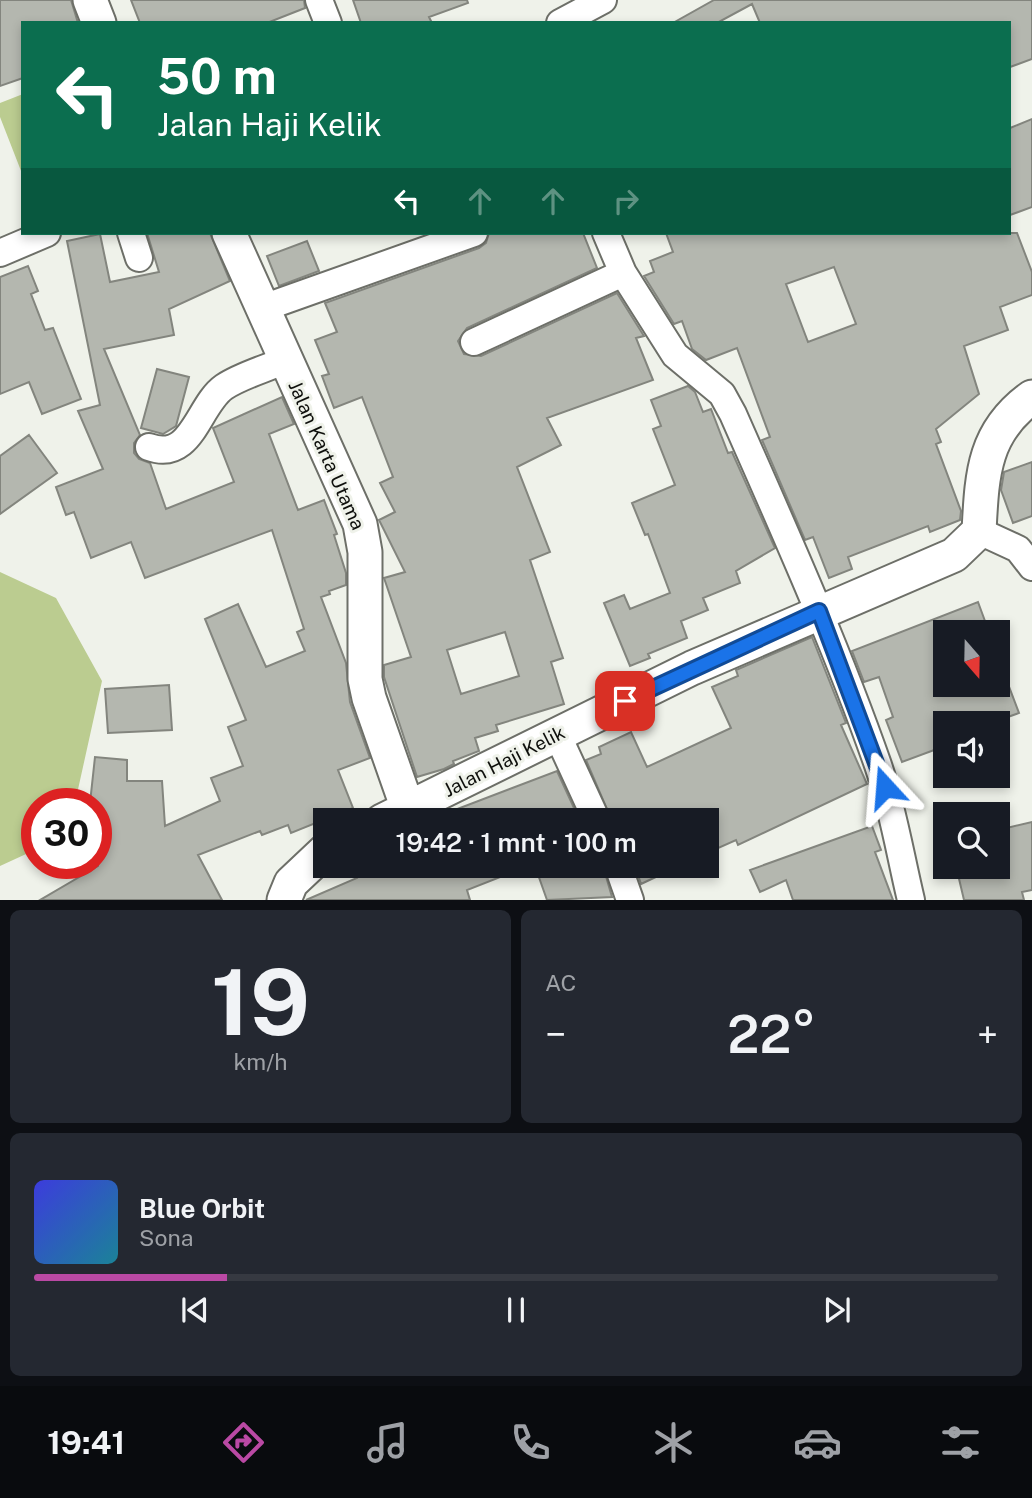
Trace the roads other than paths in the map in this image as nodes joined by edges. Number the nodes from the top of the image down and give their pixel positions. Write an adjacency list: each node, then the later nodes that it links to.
1 (90, 0): 5 (street)
2 (320, 0): 6 (street)
3 (557, 0): 7 (street)
4 (603, 0): 8 (street)
5 (98, 21)
6 (327, 21)
7 (560, 21)
8 (564, 21)
9 (42, 235): 14 (street)
10 (132, 235): 15 (street)
11 (230, 235): 17 (street, Jalan Karta Utama)
12 (468, 235): 17 (street)
13 (607, 235): 16 (street)
14 (0, 253)
15 (139, 258)
16 (623, 273): 18 (street); 24 (street)
17 (263, 308): 19 (street, Jalan Karta Utama)
18 (474, 342)
19 (285, 360): 21 (street); 26 (street, Jalan Karta Utama)
20 (1032, 397): 22 (street)
21 (149, 447)
22 (979, 531): 23 (street); 24 (street, Jalan Haji Kelik)
23 (1032, 567)
24 (819, 611): 25 (street, Jalan Haji Kelik); 33 (street)
25 (557, 734): 27 (street, Jalan Haji Kelik); 28 (street)
26 (393, 808)
27 (409, 808)
28 (591, 808)
29 (313, 862): 31 (street)
30 (622, 878): 32 (street)
31 (284, 900)
32 (630, 900)
33 (911, 900)

